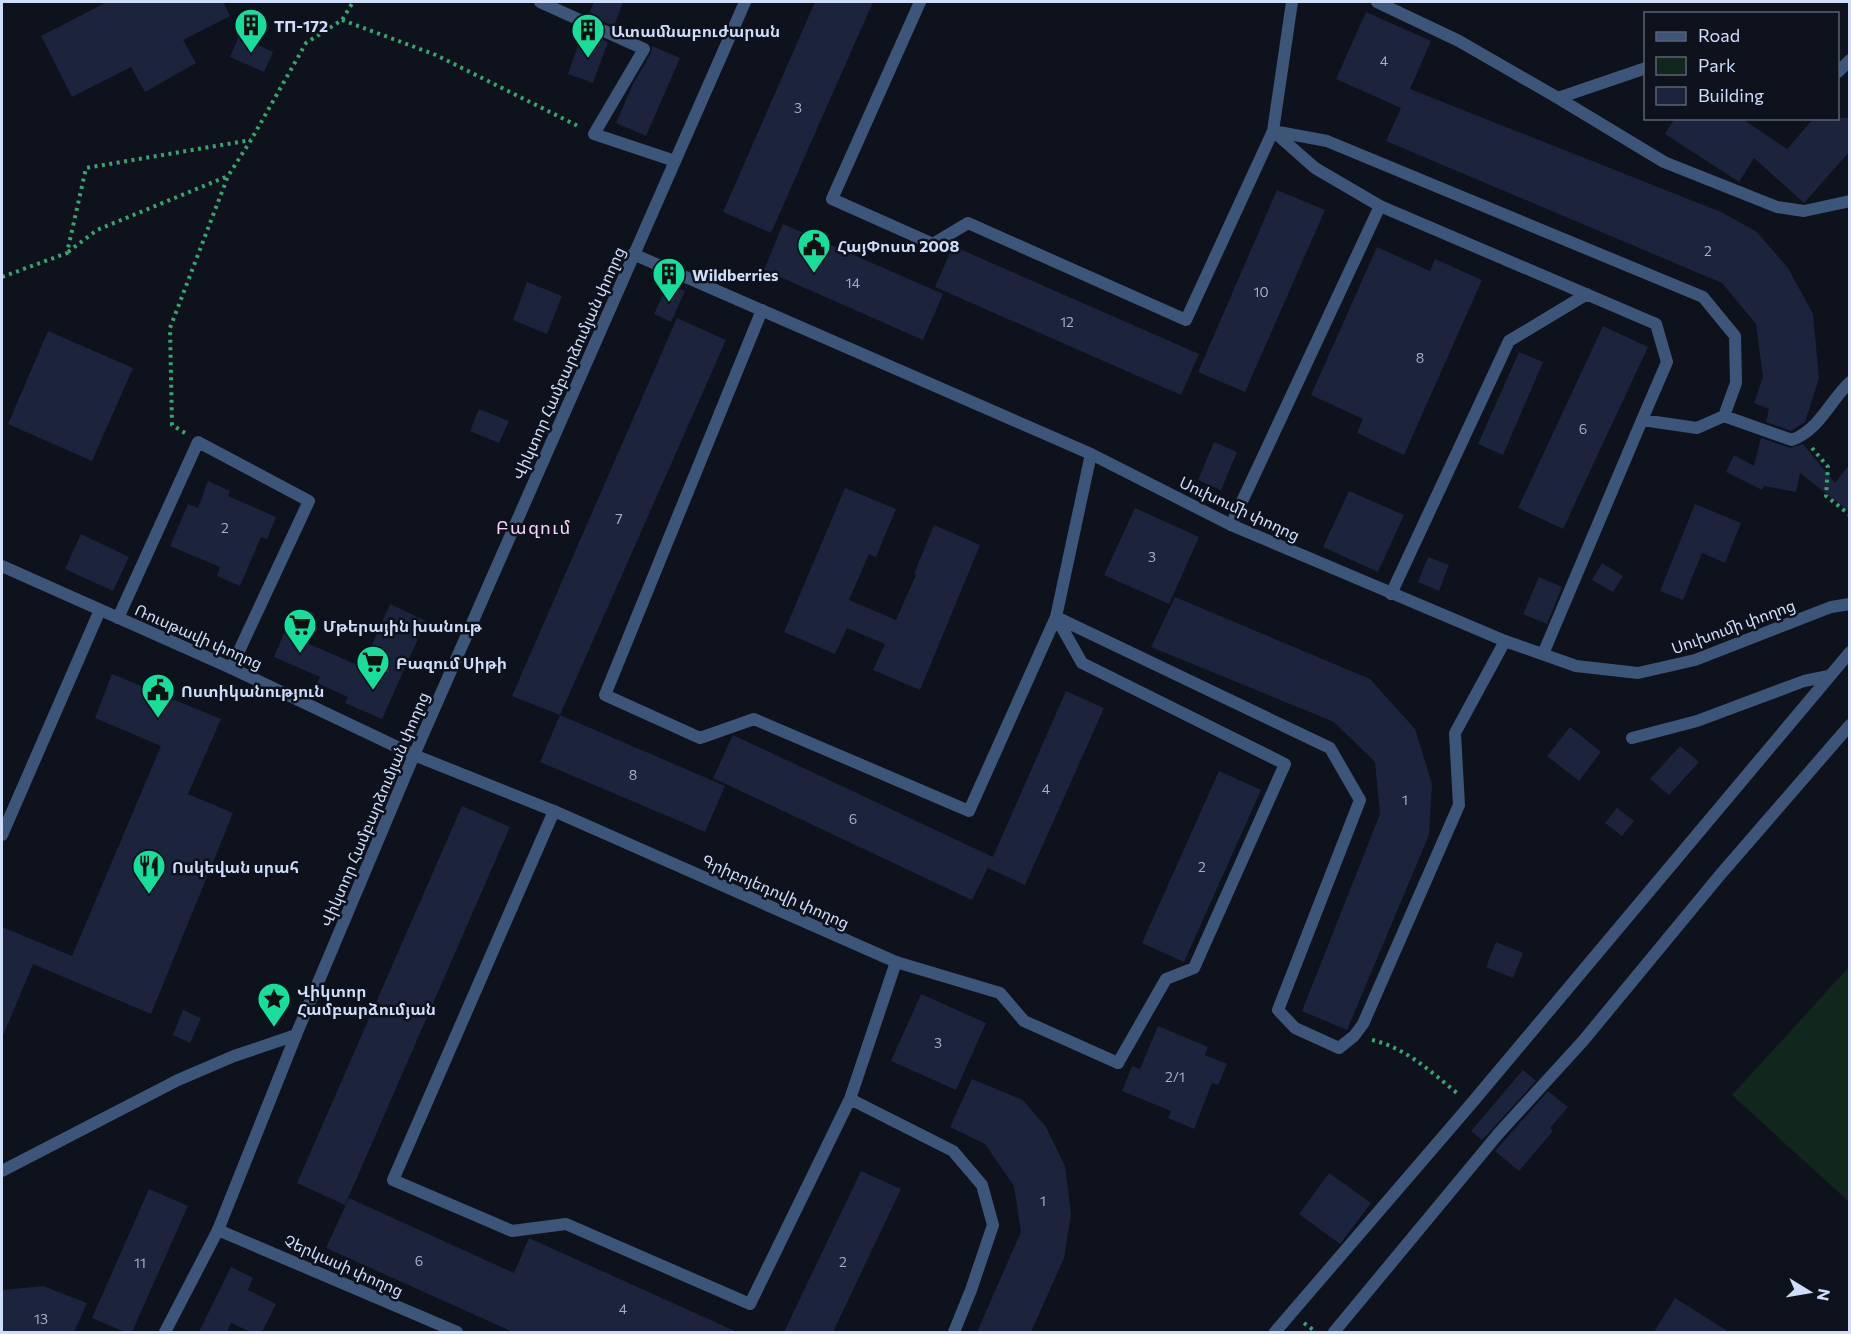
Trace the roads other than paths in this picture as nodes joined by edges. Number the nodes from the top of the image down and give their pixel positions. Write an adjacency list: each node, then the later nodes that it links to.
1 (540, 2): 11 (street)
2 (745, 2): 11 (street, Վիկտոր Համբարձումյան փողոց)
3 (920, 2): 10 (street)
4 (1292, 2): 10 (street)
5 (1377, 2): 9 (street)
6 (1850, 60): 8 (street)
7 (1644, 69): 9 (street)
8 (1839, 71)
9 (1558, 98): 12 (street)
10 (1273, 131): 13 (street); 18 (street)
11 (675, 161): 14 (street, Վիկտոր Համբարձումյան փողոց)
12 (1850, 201)
13 (1380, 206): 15 (street); 21 (street)
14 (633, 255): 16 (street, Սուխումի փողոց); 35 (street, Վիկտոր Համբարձումյան փողոց)
15 (1587, 294): 19 (street); 23 (street)
16 (762, 310): 20 (street, Սուխումի փողոց); 26 (street)
17 (1850, 382): 18 (street)
18 (1724, 416): 19 (street)
19 (1642, 420): 30 (street)
20 (1091, 454): 21 (street, Սուխումի փողոց); 26 (street)
21 (1231, 525): 23 (street, Սուխումի փողոց)
22 (2, 566): 25 (street, Ռուսթավի փողոց)
23 (1391, 594): 28 (street, Սուխումի փողոց)
24 (1850, 604): 30 (street, Սուխումի փողոց)
25 (100, 610): 27 (street, Ռուսթավի փողոց); 37 (street)
26 (1056, 617): 28 (street); 38 (street, Գրիբոյեդովի փողոց)
27 (118, 618): 31 (street, Ռուսթավի փողոց); 31 (street)
28 (1505, 641): 30 (street, Սուխումի փողոց)
29 (1850, 652): 32 (street)
30 (1543, 654)
31 (231, 668): 35 (street, Ռուսթավի փողոց)
32 (1829, 676): 34 (street); 46 (street)
33 (1850, 725): 47 (street)
34 (1632, 738)
35 (414, 755): 36 (street, Գրիբոյեդովի փողոց); 39 (street, Վիկտոր Համբարձումյան փողոց)
36 (554, 812): 38 (street, Գրիբոյեդովի փողոց); 40 (street)
37 (2, 835)
38 (896, 962): 40 (street)
39 (296, 1035): 41 (street); 42 (street, Վիկտոր Համբարձումյան փողոց)
40 (850, 1099): 45 (street)
41 (2, 1171)
42 (218, 1230): 43 (street, Վիկտոր Համբարձումյան փողոց); 44 (street, Չերկասի փողոց)
43 (165, 1332)
44 (457, 1332)
45 (954, 1332)
46 (1275, 1332)
47 (1334, 1332)

